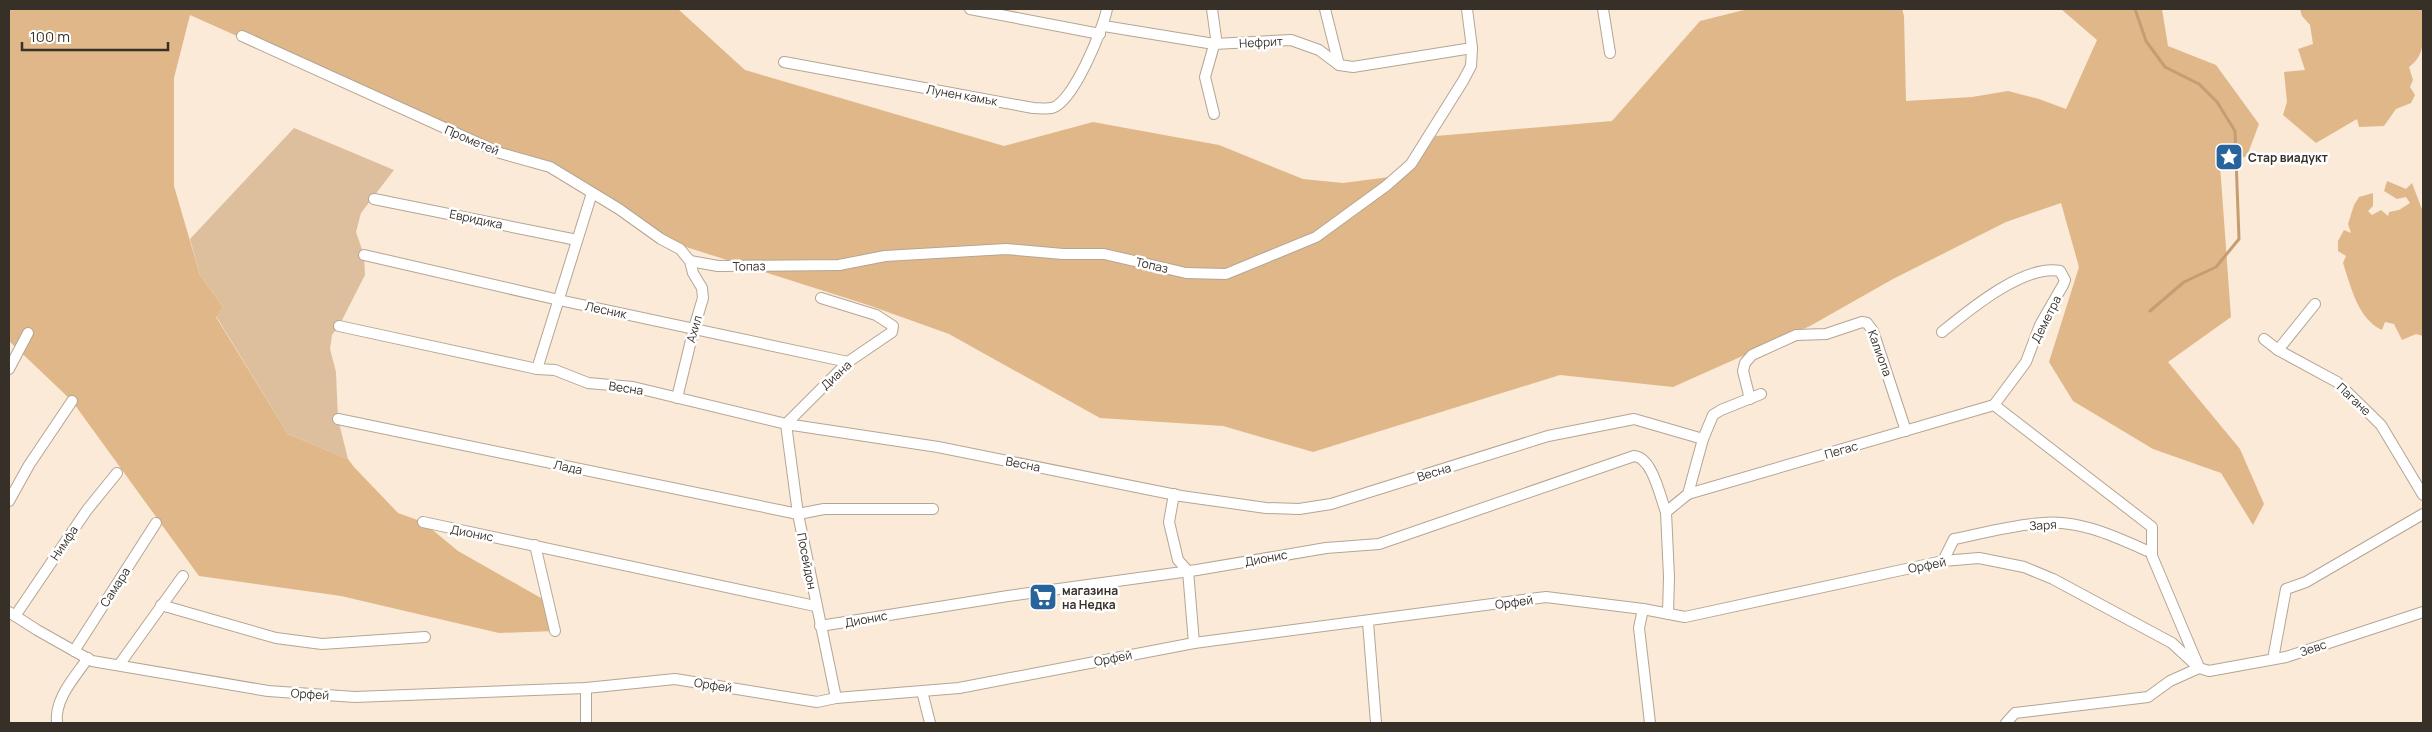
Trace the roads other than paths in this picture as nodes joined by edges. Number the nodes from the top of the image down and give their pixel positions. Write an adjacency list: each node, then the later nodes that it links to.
1 (970, 9): 7 (street, Нефрит)
2 (1107, 9): 7 (street, Лунен камък)
3 (1212, 9): 9 (street)
4 (1325, 9): 13 (street)
5 (1467, 9): 10 (street, Топаз)
6 (1603, 9): 11 (street)
7 (1102, 30): 9 (street, Нефрит); 12 (street, Лунен камък)
8 (242, 36): 15 (street, Прометей)
9 (1214, 44): 13 (street, Нефрит); 14 (street)
10 (1472, 48): 13 (street); 19 (street, Топаз)
11 (1610, 53)
12 (784, 62)
13 (1339, 65)
14 (1214, 114)
15 (592, 193): 17 (street); 19 (street, Прометей)
16 (374, 199): 17 (street, Евридика)
17 (577, 240): 21 (street)
18 (364, 255): 21 (street, Лесник)
19 (690, 261): 24 (street, Ахил)
20 (822, 298): 29 (street, Диана)
21 (559, 300): 24 (street, Лесник); 31 (street)
22 (2315, 304): 28 (street)
23 (339, 326): 31 (street, Весна)
24 (694, 328): 29 (street, Лесник); 33 (street, Ахил)
25 (28, 332): 30 (street)
26 (1942, 332): 36 (street, Деметра)
27 (2264, 339): 28 (street, Пагане)
28 (2278, 350): 44 (street, Пагане)
29 (848, 362): 38 (street, Диана)
30 (9, 369)
31 (537, 369): 33 (street, Весна)
32 (1761, 394): 34 (street)
33 (677, 398): 38 (street, Весна)
34 (1750, 399): 39 (street, Калиопа); 40 (street)
35 (72, 401): 45 (street)
36 (1994, 405): 39 (street, Пегас); 53 (street)
37 (338, 419): 48 (street, Лада)
38 (786, 424): 42 (street, Весна); 48 (street, Посейдон)
39 (1906, 431): 43 (street, Пегас)
40 (1703, 440): 42 (street, Весна); 43 (street)
41 (117, 473): 61 (street, Нимфа)
42 (1174, 494): 55 (street)
43 (1688, 494): 47 (street)
44 (2423, 495)
45 (9, 501)
46 (933, 509): 48 (street)
47 (1666, 512): 55 (street, Дионис); 62 (street)
48 (798, 514): 58 (street, Посейдон)
49 (2423, 514): 70 (street)
50 (423, 522): 52 (street, Дионис)
51 (156, 523): 68 (street, Самара)
52 (535, 545): 58 (street, Дионис); 65 (street)
53 (2152, 553): 54 (street, Заря); 72 (street)
54 (1943, 561): 62 (street, Орфей); 72 (street, Орфей)
55 (1188, 571): 64 (street, Дионис); 67 (street)
56 (182, 576): 57 (street)
57 (161, 606): 66 (street); 71 (street)
58 (815, 606): 64 (street, Посейдон)
59 (1642, 609): 62 (street, Орфей); 63 (street, Орфей); 80 (street)
60 (2423, 612): 70 (street, Зевс)
61 (12, 614): 68 (street, Орфей)
62 (1668, 614)
63 (1368, 622): 67 (street, Орфей); 79 (street)
64 (820, 626): 75 (street, Посейдон)
65 (555, 632)
66 (425, 637)
67 (1194, 643): 74 (street, Орфей)
68 (74, 651): 69 (street, Орфей)
69 (88, 658): 71 (street, Орфей); 76 (street)
70 (2273, 659): 72 (street, Зевс)
71 (119, 665): 73 (street, Орфей)
72 (2199, 668): 81 (street)
73 (586, 688): 75 (street, Орфей); 77 (street)
74 (922, 691): 75 (street, Орфей); 78 (street)
75 (836, 698)
76 (57, 723)
77 (586, 723)
78 (930, 723)
79 (1376, 723)
80 (1650, 723)
81 (2006, 723)

